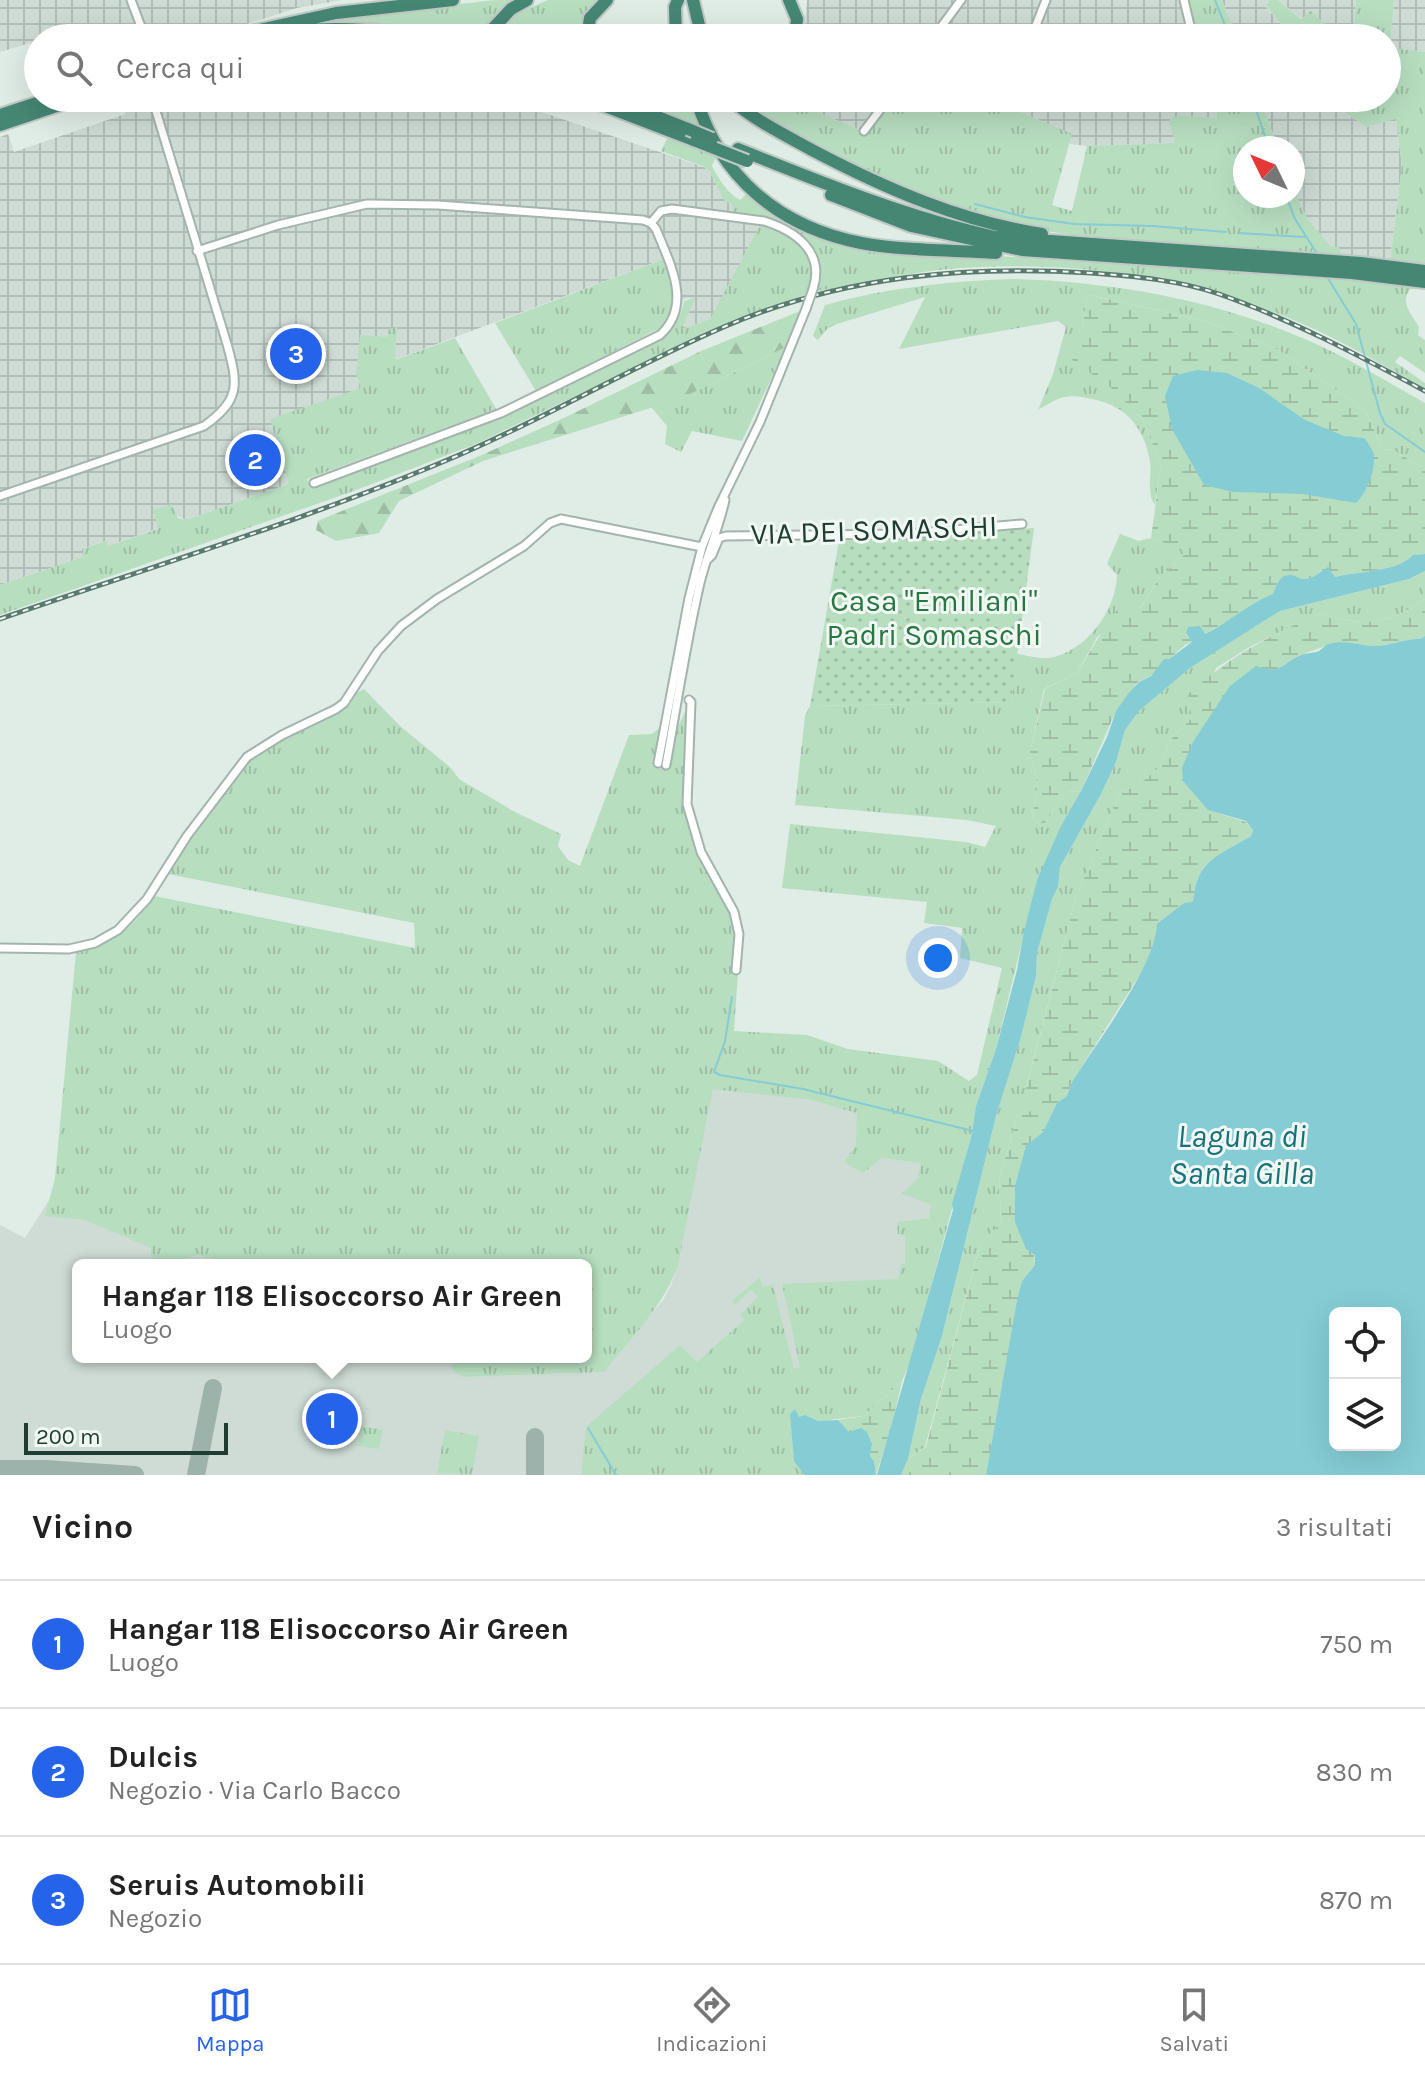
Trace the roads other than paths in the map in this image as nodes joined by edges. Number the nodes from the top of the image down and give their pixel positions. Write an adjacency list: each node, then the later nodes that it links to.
1 (131, 0): 13 (street)
2 (399, 0): 12 (highway)
3 (453, 0): 12 (highway)
4 (527, 0): 15 (highway)
5 (607, 0): 16 (highway)
6 (679, 0): 17 (highway)
7 (690, 0): 18 (highway)
8 (789, 0): 19 (highway)
9 (961, 0): 20 (street)
10 (1046, 0): 21 (street)
11 (1184, 0): 22 (street)
12 (299, 20): 14 (highway)
13 (140, 24)
14 (282, 24)
15 (497, 24)
16 (589, 24)
17 (683, 24)
18 (689, 24)
19 (796, 24)
20 (943, 24)
21 (1037, 24)
22 (1190, 24)
23 (24, 107): 31 (highway)
24 (39, 112): 32 (highway)
25 (156, 112): 37 (street)
26 (620, 112): 36 (highway, bridge)
27 (645, 112): 35 (highway, bridge)
28 (702, 112): 36 (highway)
29 (747, 112): 35 (highway)
30 (878, 112): 33 (street)
31 (0, 115)
32 (0, 125)
33 (864, 131)
34 (651, 223): 37 (street); 42 (street); 44 (street, bridge)
35 (1077, 244): 38 (highway)
36 (1022, 250): 38 (highway)
37 (197, 251): 43 (street)
38 (1154, 254): 40 (highway)
39 (1425, 271): 40 (highway)
40 (1401, 273): 41 (highway)
41 (1425, 282)
42 (314, 483)
43 (0, 496)
44 (715, 523): 46 (street); 47 (street); 48 (street)
45 (1022, 524): 46 (street, VIA DEI SOMASCHI)
46 (726, 536): 48 (street)
47 (702, 547): 51 (street); 52 (street)
48 (706, 561): 49 (street)
49 (680, 686): 50 (street); 51 (street)
50 (689, 700): 51 (street); 53 (street)
51 (676, 710)
52 (1, 948)
53 (736, 970)

